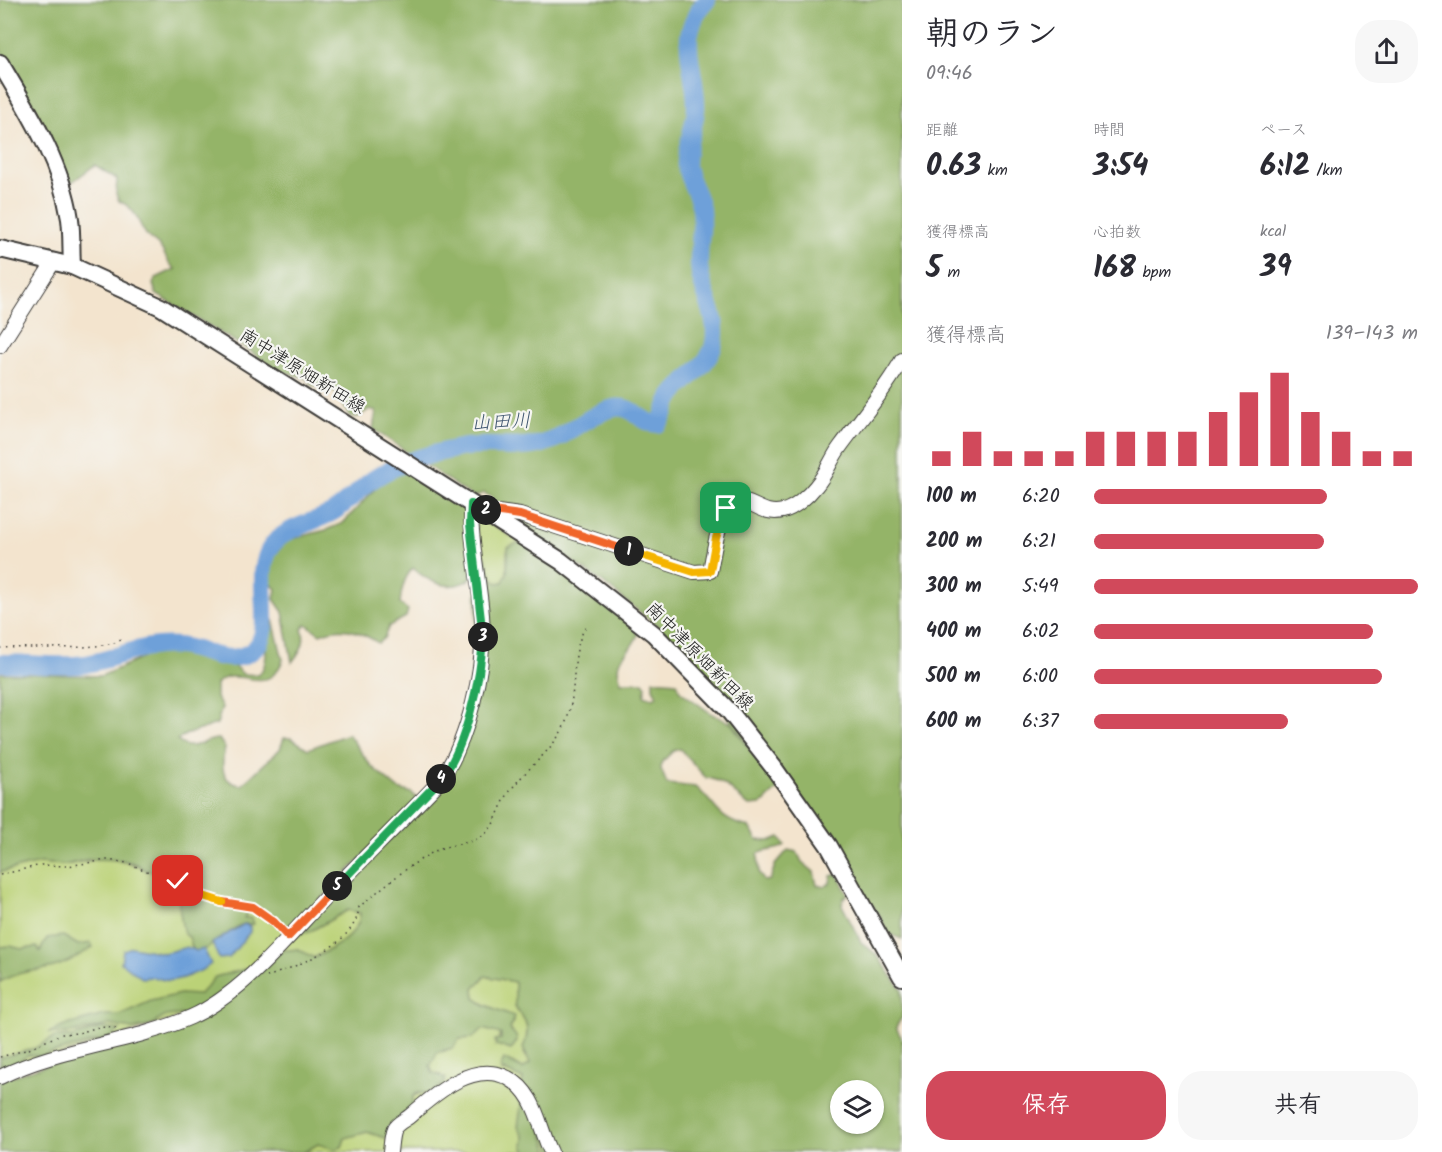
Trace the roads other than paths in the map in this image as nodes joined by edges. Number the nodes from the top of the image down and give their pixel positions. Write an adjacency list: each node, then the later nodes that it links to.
1 (0, 63): 4 (main road)
2 (0, 249): 3 (main road, 南中津原畑新田線)
3 (54, 261): 4 (main road, 南中津原畑新田線); 5 (street)
4 (72, 266): 7 (main road, 南中津原畑新田線)
5 (0, 346)
6 (902, 360): 7 (street)
7 (475, 507): 8 (main road, 南中津原畑新田線); 9 (street)
8 (902, 977)
9 (0, 1077)
10 (390, 1152): 11 (street)
11 (551, 1152)

